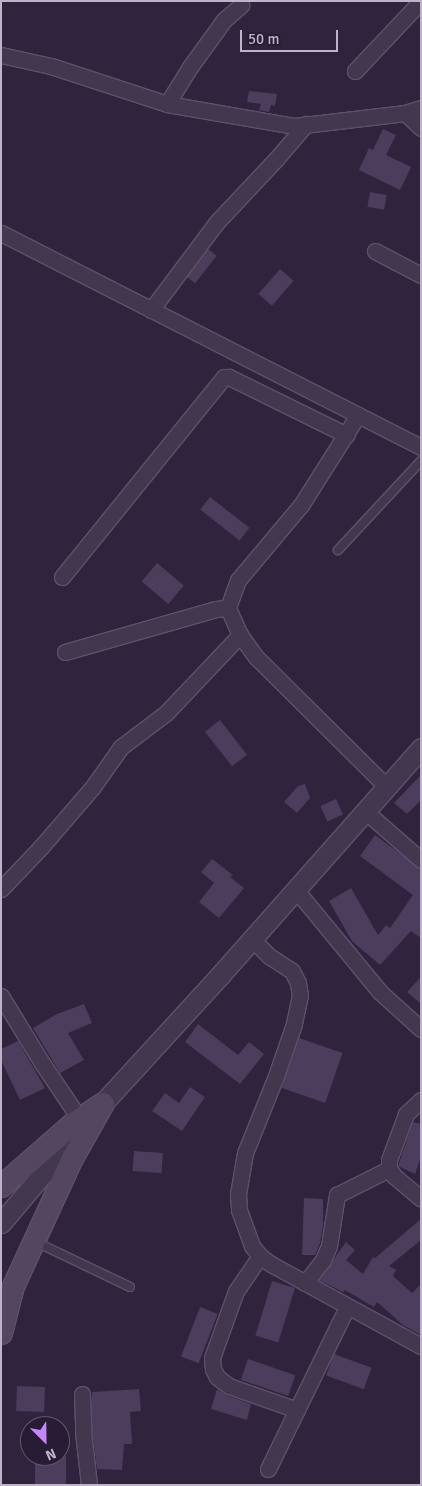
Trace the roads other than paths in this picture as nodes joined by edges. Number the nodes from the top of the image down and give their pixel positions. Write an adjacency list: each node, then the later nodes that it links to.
1 (241, 1): 5 (street)
2 (421, 1): 4 (street)
3 (1, 56): 5 (street)
4 (355, 71)
5 (167, 104): 8 (street)
6 (421, 108): 7 (street)
7 (405, 113): 8 (street); 9 (street)
8 (306, 124): 13 (street)
9 (421, 128)
10 (1, 232): 13 (street)
11 (374, 251): 12 (street)
12 (421, 275)
13 (151, 310): 14 (street)
14 (358, 415): 15 (street); 16 (street)
15 (347, 436): 19 (street); 20 (street)
16 (421, 447)
17 (421, 461): 18 (lane)
18 (338, 550)
19 (62, 577)
20 (228, 608): 21 (street); 22 (street)
21 (240, 635): 24 (street); 27 (street)
22 (65, 652)
23 (421, 748): 24 (street)
24 (386, 787): 25 (street)
25 (365, 811): 26 (street); 28 (street)
26 (421, 860)
27 (1, 889)
28 (296, 890): 29 (street); 31 (street)
29 (252, 939): 33 (street); 40 (street)
30 (1, 996): 34 (street)
31 (421, 1028)
32 (421, 1100): 35 (street)
33 (103, 1103): 34 (main road); 38 (street); 39 (main road)
34 (79, 1118): 36 (main road)
35 (389, 1170): 37 (street); 41 (street)
36 (1, 1186)
37 (421, 1199)
38 (1, 1224)
39 (34, 1241): 42 (lane); 44 (main road)
40 (260, 1256): 41 (street); 47 (street)
41 (305, 1283): 43 (street)
42 (130, 1287)
43 (347, 1307): 45 (street); 47 (street)
44 (1, 1333)
45 (421, 1346)
46 (82, 1394): 49 (street)
47 (297, 1410): 48 (street)
48 (268, 1469)
49 (88, 1485)

